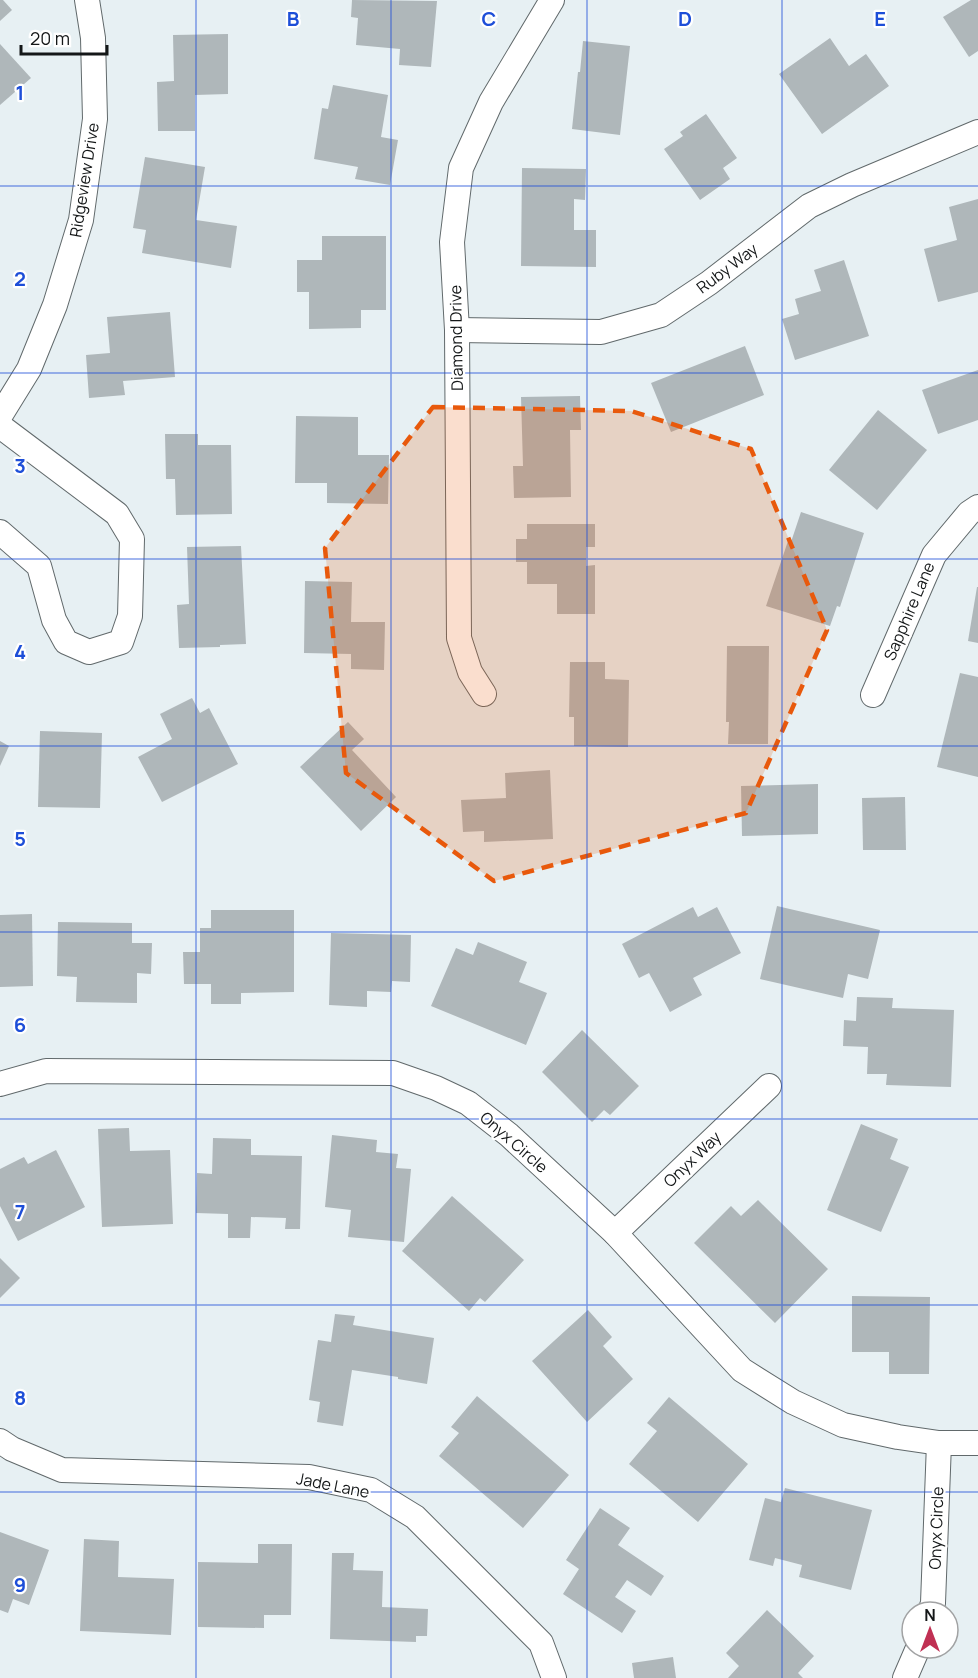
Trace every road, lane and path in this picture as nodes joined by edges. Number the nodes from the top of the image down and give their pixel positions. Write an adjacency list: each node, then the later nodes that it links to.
1 (87, 0): 5 (street, Ridgeview Drive)
2 (552, 0): 4 (street, Diamond Drive)
3 (978, 132): 4 (street, Ruby Way)
4 (457, 330): 9 (street, Diamond Drive)
5 (0, 416)
6 (0, 426): 8 (street)
7 (978, 507): 10 (street, Sapphire Lane)
8 (0, 532)
9 (484, 694)
10 (873, 694)
11 (0, 1084): 13 (street, Onyx Circle)
12 (769, 1086): 13 (street, Onyx Way)
13 (615, 1233): 15 (street, Onyx Circle)
14 (0, 1441): 19 (street, Jade Lane)
15 (939, 1443): 16 (street, Onyx Circle); 17 (street, Onyx Circle)
16 (978, 1443)
17 (933, 1600)
18 (913, 1660): 20 (street)
19 (554, 1678)
20 (905, 1678)

